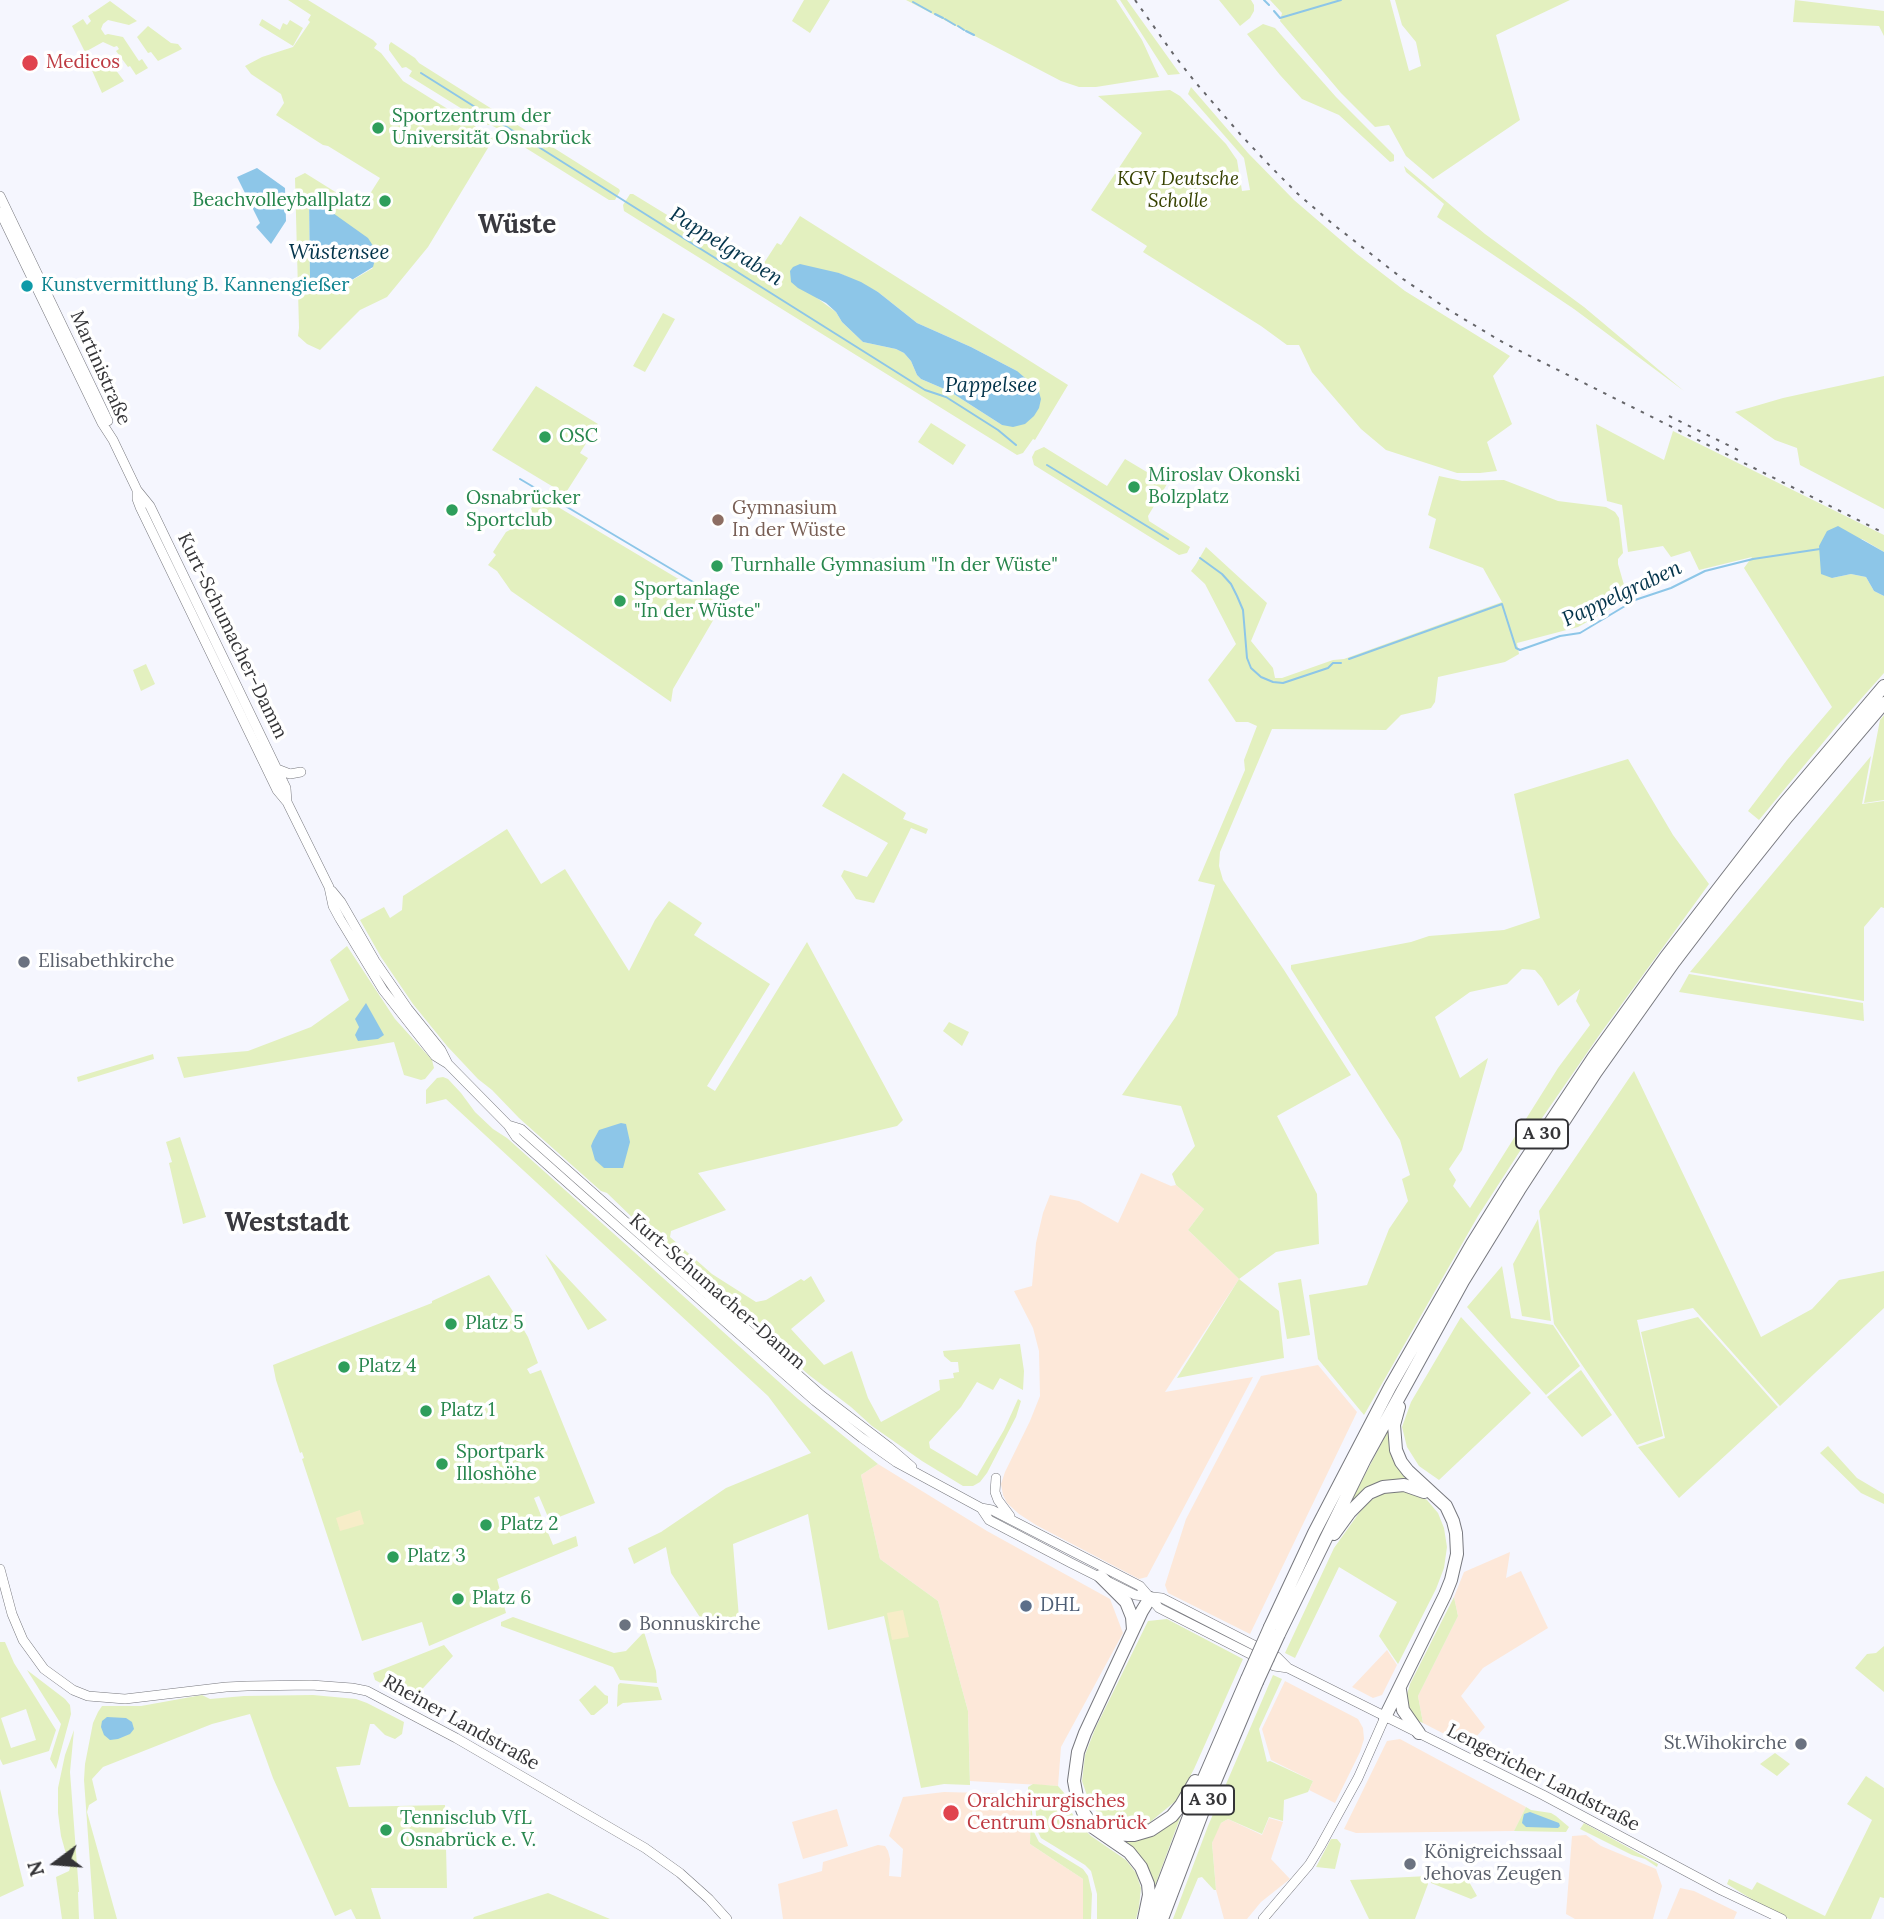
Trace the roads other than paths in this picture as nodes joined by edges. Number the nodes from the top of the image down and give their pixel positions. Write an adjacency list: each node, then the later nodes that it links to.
1 (0, 196): 3 (main road, Martinistraße)
2 (0, 212): 3 (main road, Martinistraße)
3 (113, 440): 4 (main road, Kurt-Schumacher-Damm)
4 (137, 490): 7 (main road, Kurt-Schumacher-Damm); 9 (main road, Kurt-Schumacher-Damm)
5 (1884, 686): 20 (highway, A 30)
6 (1884, 703): 10 (highway, A 30)
7 (277, 769): 8 (main road); 9 (main road, Kurt-Schumacher-Damm)
8 (301, 772)
9 (287, 802): 13 (main road, Kurt-Schumacher-Damm)
10 (1415, 1365): 12 (highway); 15 (highway, A 30)
11 (996, 1479): 14 (main road)
12 (1440, 1499): 15 (highway); 23 (highway)
13 (981, 1508): 14 (main road, Kurt-Schumacher-Damm); 17 (main road, Kurt-Schumacher-Damm)
14 (1016, 1522): 18 (main road, Kurt-Schumacher-Damm)
15 (1320, 1549): 20 (highway, A 30)
16 (0, 1569): 28 (main road, Rheiner Landstraße)
17 (1100, 1576): 18 (main road, Kurt-Schumacher-Damm); 19 (highway)
18 (1150, 1598): 19 (highway); 21 (main road, Kurt-Schumacher-Damm)
19 (1133, 1630): 27 (highway)
20 (1275, 1630): 22 (highway, A 30, bridge)
21 (1245, 1647): 24 (main road, Lengericher Landstraße)
22 (1252, 1681): 26 (highway, A 30); 31 (highway, A 30)
23 (1401, 1684): 24 (highway); 25 (highway)
24 (1385, 1717): 25 (main road, Lengericher Landstraße); 32 (main road)
25 (1419, 1733): 33 (main road, Lengericher Landstraße)
26 (1213, 1756): 27 (highway); 30 (highway, A 30)
27 (1090, 1820): 29 (highway)
28 (727, 1919)
29 (1144, 1919)
30 (1150, 1919)
31 (1162, 1919)
32 (1263, 1919)
33 (1782, 1919)

